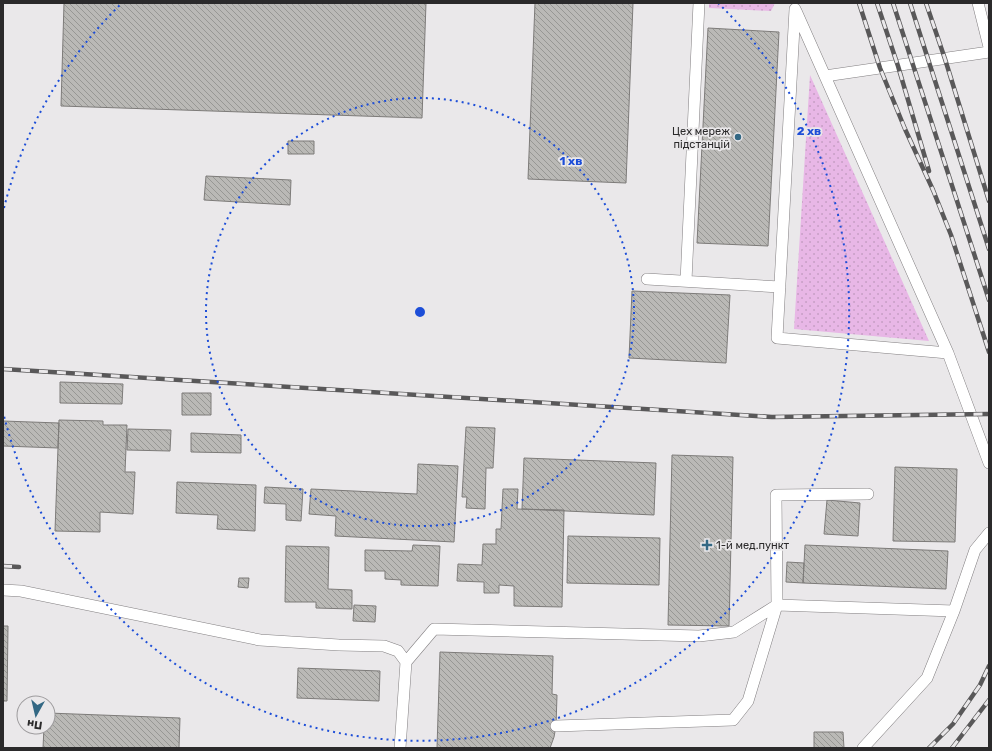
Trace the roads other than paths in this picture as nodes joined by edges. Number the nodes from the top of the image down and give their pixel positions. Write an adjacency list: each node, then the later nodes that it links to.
1 (699, 3): 8 (lane)
2 (978, 3): 4 (lane)
3 (794, 6): 6 (lane); 9 (lane)
4 (989, 47)
5 (989, 52): 6 (lane)
6 (825, 76): 10 (lane)
7 (647, 279): 8 (lane)
8 (686, 281): 9 (lane)
9 (780, 287): 10 (lane)
10 (948, 353): 11 (lane)
11 (989, 463)
12 (868, 494): 15 (lane)
13 (989, 533): 16 (lane)
14 (3, 590): 17 (lane)
15 (777, 605): 16 (lane); 17 (lane); 18 (lane)
16 (954, 611): 20 (lane)
17 (406, 662): 19 (lane)
18 (556, 726)
19 (400, 748)
20 (863, 748)

